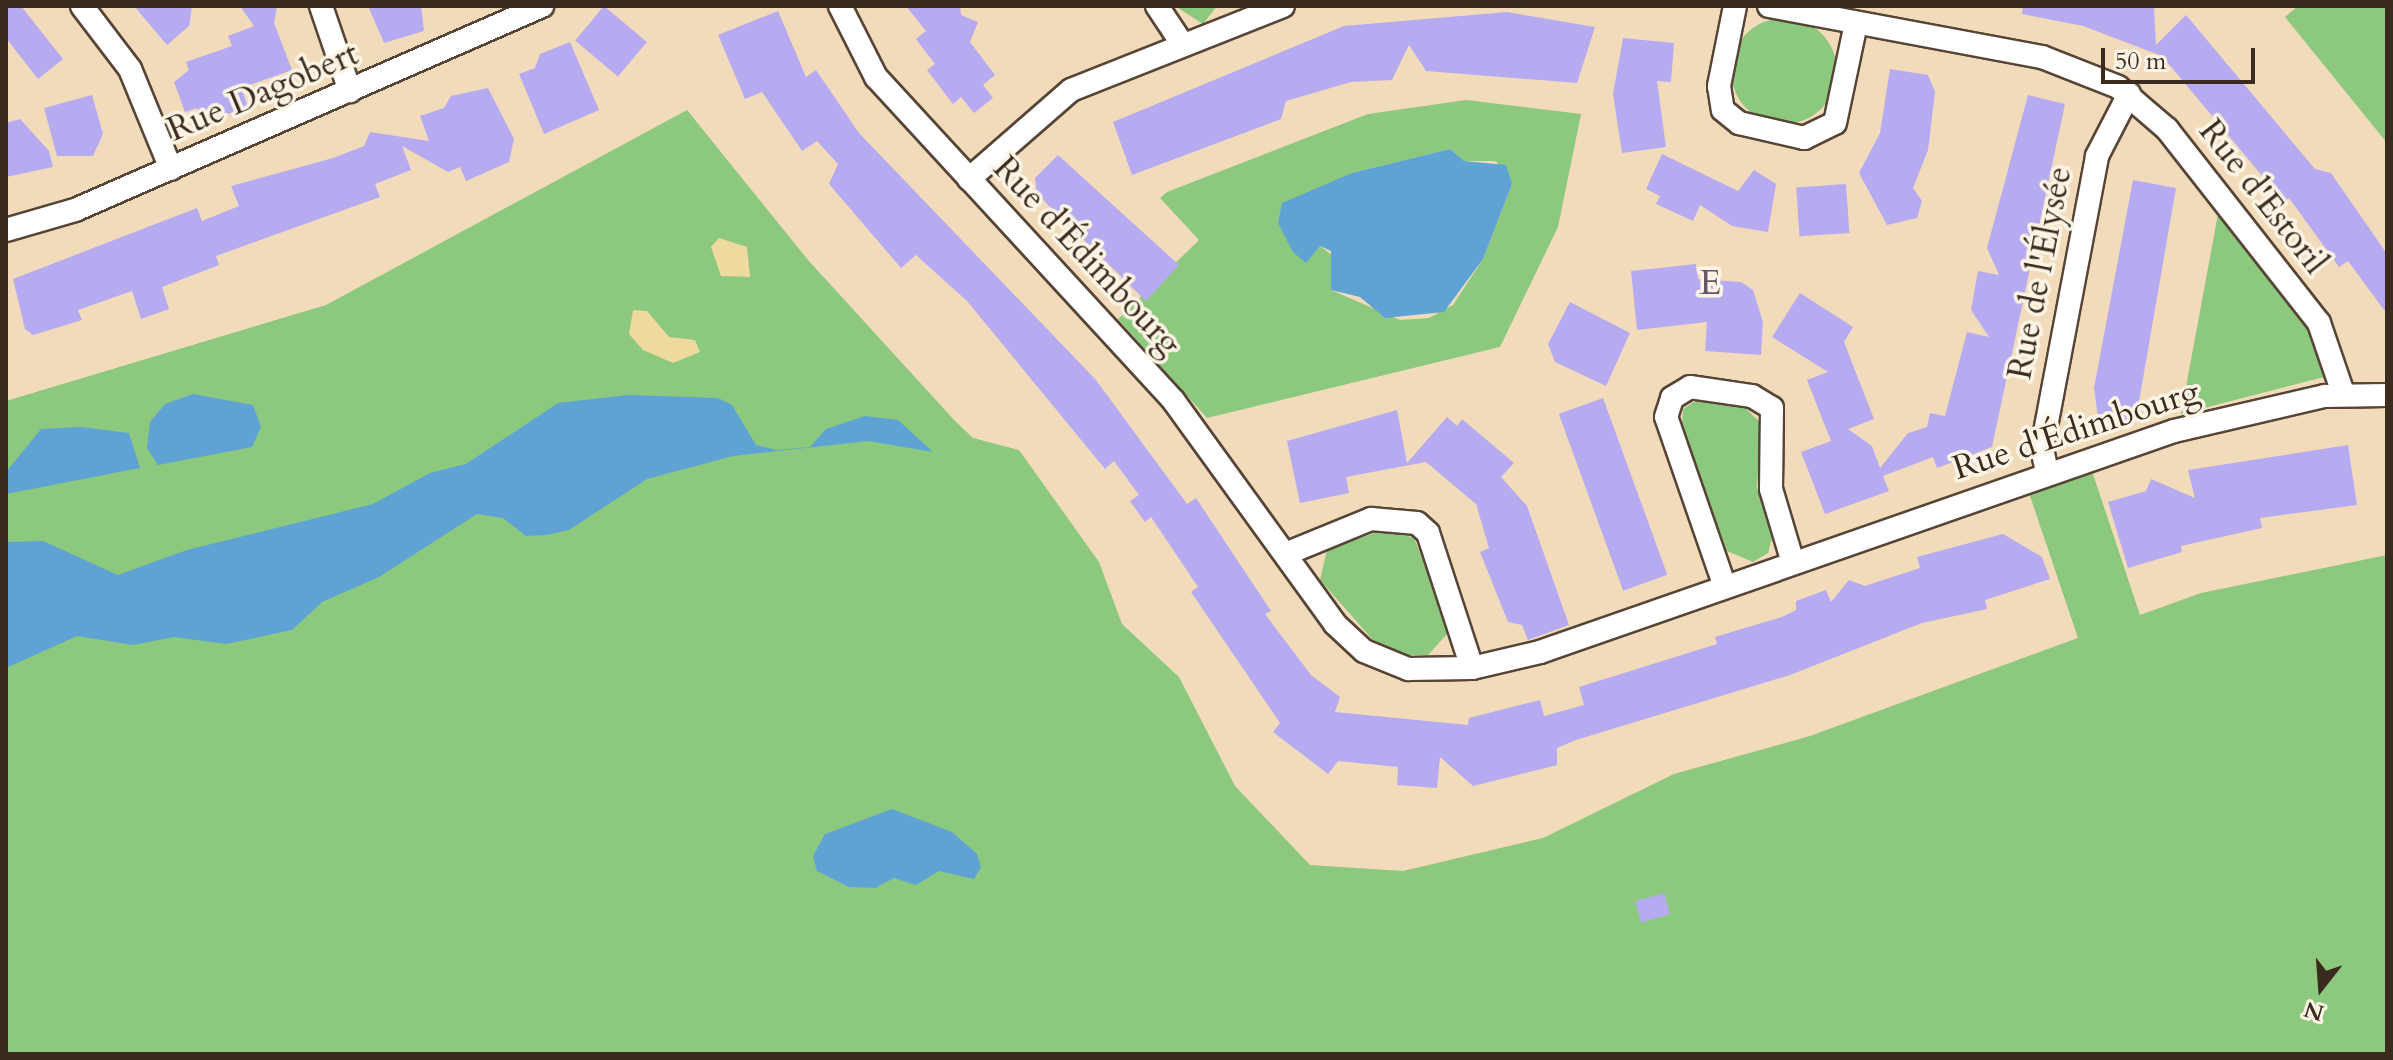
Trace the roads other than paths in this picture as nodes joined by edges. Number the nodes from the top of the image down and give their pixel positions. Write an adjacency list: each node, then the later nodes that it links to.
1 (82, 6): 14 (street)
2 (321, 6): 12 (street)
3 (542, 6): 12 (street, Rue Dagobert)
4 (840, 6): 15 (street, Rue d'Édimbourg)
5 (1157, 6): 11 (street)
6 (1283, 6): 9 (street)
7 (1735, 6): 10 (street)
8 (1769, 6): 10 (street, Rue d'Estoril)
9 (1237, 14): 11 (street)
10 (1856, 23): 13 (street, Rue d'Estoril)
11 (1183, 45): 15 (street)
12 (350, 91): 14 (street, Rue Dagobert)
13 (2129, 94): 17 (street, Rue d'Estoril); 19 (street, Rue de l'Élysée)
14 (171, 169): 16 (street, Rue Dagobert)
15 (969, 179): 20 (street, Rue d'Édimbourg)
16 (6, 230)
17 (2343, 393): 18 (street, Rue d'Édimbourg); 19 (street, Rue d'Édimbourg)
18 (2387, 395)
19 (2047, 472): 21 (street, Rue d'Édimbourg)
20 (1288, 553): 23 (street, Rue d'Édimbourg); 23 (street)
21 (1793, 563): 22 (street, Rue d'Édimbourg); 22 (street)
22 (1725, 587): 23 (street, Rue d'Édimbourg)
23 (1472, 668)

